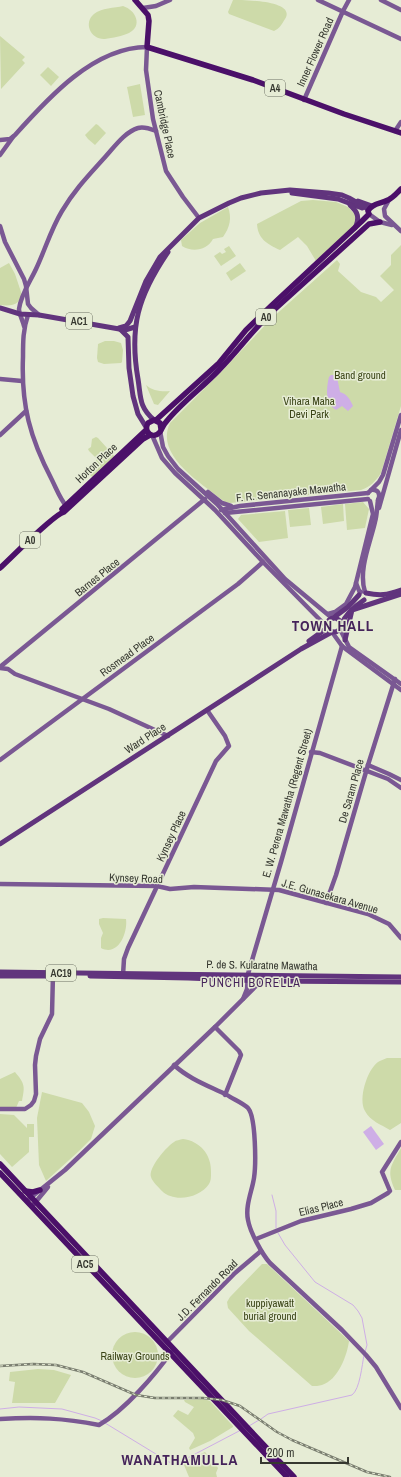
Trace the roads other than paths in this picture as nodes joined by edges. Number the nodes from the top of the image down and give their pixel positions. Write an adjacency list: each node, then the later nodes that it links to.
1 (135, 0): 7 (highway)
2 (170, 0): 6 (main road)
3 (318, 0): 9 (main road)
4 (349, 0): 9 (main road, Inner Flower Road)
5 (381, 0): 8 (main road)
6 (156, 6): 7 (main road); 10 (main road)
7 (142, 8): 10 (highway)
8 (401, 10)
9 (343, 11): 11 (main road); 13 (main road, Inner Flower Road)
10 (148, 17): 12 (highway)
11 (401, 39)
12 (147, 47): 13 (highway, A4); 15 (main road, Cambridge Place); 17 (main road)
13 (304, 100): 16 (highway, A4)
14 (401, 122): 16 (main road)
15 (156, 131): 25 (main road, Cambridge Place); 32 (main road)
16 (398, 132)
17 (15, 135): 18 (main road); 19 (main road)
18 (0, 140)
19 (0, 155)
20 (401, 189): 22 (highway, A0)
21 (283, 191): 23 (main road); 24 (main road); 25 (main road)
22 (389, 200): 24 (highway, A0); 28 (main road)
23 (349, 204): 24 (main road); 29 (main road)
24 (369, 210): 26 (main road); 29 (highway, A0)
25 (199, 218): 31 (main road)
26 (380, 222): 28 (main road); 49 (highway, A0)
27 (0, 226): 32 (main road)
28 (394, 226): 30 (main road)
29 (353, 230): 48 (highway, A0)
30 (401, 231)
31 (172, 246): 33 (main road); 34 (main road)
32 (26, 286): 36 (main road); 38 (main road)
33 (143, 287): 34 (main road); 41 (main road)
34 (146, 293): 40 (main road)
35 (0, 308): 36 (main road, AC1)
36 (20, 314): 37 (main road, AC1); 39 (main road)
37 (28, 315): 38 (main road, AC1); 39 (main road)
38 (39, 315): 41 (main road, AC1)
39 (24, 326): 45 (main road)
40 (135, 327): 41 (main road); 43 (main road)
41 (119, 328): 42 (main road)
42 (128, 337): 43 (main road); 51 (main road)
43 (134, 337): 48 (main road)
44 (0, 379): 45 (main road)
45 (22, 381): 46 (main road)
46 (26, 411): 52 (main road); 59 (main road)
47 (401, 415): 56 (main road)
48 (155, 420): 49 (highway); 51 (highway, A0)
49 (161, 430): 51 (highway, A0); 54 (main road)
50 (401, 430): 53 (main road)
51 (149, 432): 57 (main road); 59 (highway, Horton Place / A0)
52 (0, 434)
53 (388, 477): 55 (main road); 62 (main road)
54 (198, 486): 60 (main road); 61 (main road)
55 (379, 492): 56 (main road); 58 (main road)
56 (369, 496): 58 (main road, F. R. Senanayake Mawatha); 60 (main road, F. R. Senanayake Mawatha); 66 (main road)
57 (205, 499): 61 (main road); 80 (main road, Barnes Place)
58 (378, 500): 62 (main road)
59 (68, 505): 65 (highway, Horton Place / A0)
60 (239, 509): 61 (main road, F. R. Senanayake Mawatha); 63 (main road)
61 (221, 512): 63 (main road); 64 (main road)
62 (376, 519): 69 (main road)
63 (232, 520): 72 (main road)
64 (263, 562): 74 (main road); 84 (main road, Rosmead Place)
65 (0, 568)
66 (356, 583): 69 (main road); 72 (main road)
67 (401, 590): 69 (main road)
68 (401, 594): 70 (main road)
69 (363, 595): 70 (main road); 71 (main road); 73 (main road)
70 (372, 602): 71 (main road)
71 (352, 610): 75 (main road); 77 (main road)
72 (328, 614): 73 (main road)
73 (333, 618): 74 (main road); 75 (main road)
74 (327, 627): 76 (main road); 79 (main road, Ward Place)
75 (340, 627): 76 (main road); 77 (main road)
76 (332, 632): 78 (main road); 79 (main road, Ward Place)
77 (345, 640): 81 (main road)
78 (342, 646): 81 (main road); 87 (main road, E. W. Perera Mawatha (Regent Street))
79 (301, 649): 85 (main road, Ward Place)
80 (0, 668): 84 (main road)
81 (394, 681): 82 (main road); 83 (main road); 89 (main road, De Saram Place)
82 (401, 684)
83 (401, 690)
84 (82, 699): 86 (main road); 88 (main road, Rosmead Place)
85 (207, 710): 86 (main road, Ward Place); 95 (main road, Kynsey Place)
86 (168, 736): 93 (main road, Ward Place)
87 (311, 752): 90 (main road); 96 (main road, E. W. Perera Mawatha (Regent Street))
88 (0, 760)
89 (368, 765): 90 (main road, De Saram Place); 91 (main road)
90 (366, 771): 92 (main road); 97 (main road, De Saram Place)
91 (401, 780)
92 (401, 788)
93 (0, 844)
94 (0, 884): 95 (main road, Kynsey Road)
95 (157, 886): 96 (main road, Kynsey Road); 102 (main road, Kynsey Place)
96 (271, 890): 97 (main road, J.E. Gunasekara Avenue); 99 (main road, E. W. Perera Mawatha (Regent Street))
97 (326, 903): 98 (main road, J.E. Gunasekara Avenue)
98 (401, 938)
99 (251, 966): 104 (main road, E. W. Perera Mawatha (Regent Street)); 106 (main road)
100 (0, 972): 101 (main road, AC19)
101 (53, 975): 102 (main road, AC19); 103 (main road, AC19); 114 (main road)
102 (123, 975): 104 (main road, P. de S. Kularatne Mawatha / AC19)
103 (0, 976)
104 (247, 977): 106 (main road, P. de S. Kularatne Mawatha / AC19); 110 (main road, E. W. Perera Mawatha (Regent Street))
105 (401, 977): 106 (main road, P. de S. Kularatne Mawatha / AC19)
106 (255, 978): 107 (main road, P. de S. Kularatne Mawatha / AC19); 109 (main road)
107 (265, 981): 108 (main road, P. de S. Kularatne Mawatha / AC19); 109 (main road)
108 (401, 982)
109 (255, 987): 110 (main road)
110 (243, 999): 111 (main road)
111 (215, 1027): 112 (main road); 113 (main road)
112 (174, 1065): 113 (main road); 118 (main road)
113 (225, 1095): 123 (main road)
114 (0, 1109)
115 (401, 1142): 123 (main road, Elias Place)
116 (0, 1164): 120 (highway, AC5)
117 (0, 1173): 121 (highway, AC5)
118 (56, 1178): 119 (main road); 122 (main road)
119 (40, 1190): 120 (highway); 121 (main road)
120 (25, 1191): 121 (highway, AC5)
121 (29, 1200): 122 (highway, AC5)
122 (33, 1204): 125 (highway, AC5); 126 (highway, AC5)
123 (256, 1239): 124 (main road)
124 (261, 1251): 125 (main road, J.D. Fernando Road); 127 (main road)
125 (167, 1342): 126 (highway, AC5)
126 (171, 1351): 128 (main road); 129 (highway, AC5)
127 (401, 1408)
128 (0, 1419)
129 (245, 1428): 130 (highway, AC5); 131 (highway, AC5)
130 (287, 1477)
131 (294, 1477)

